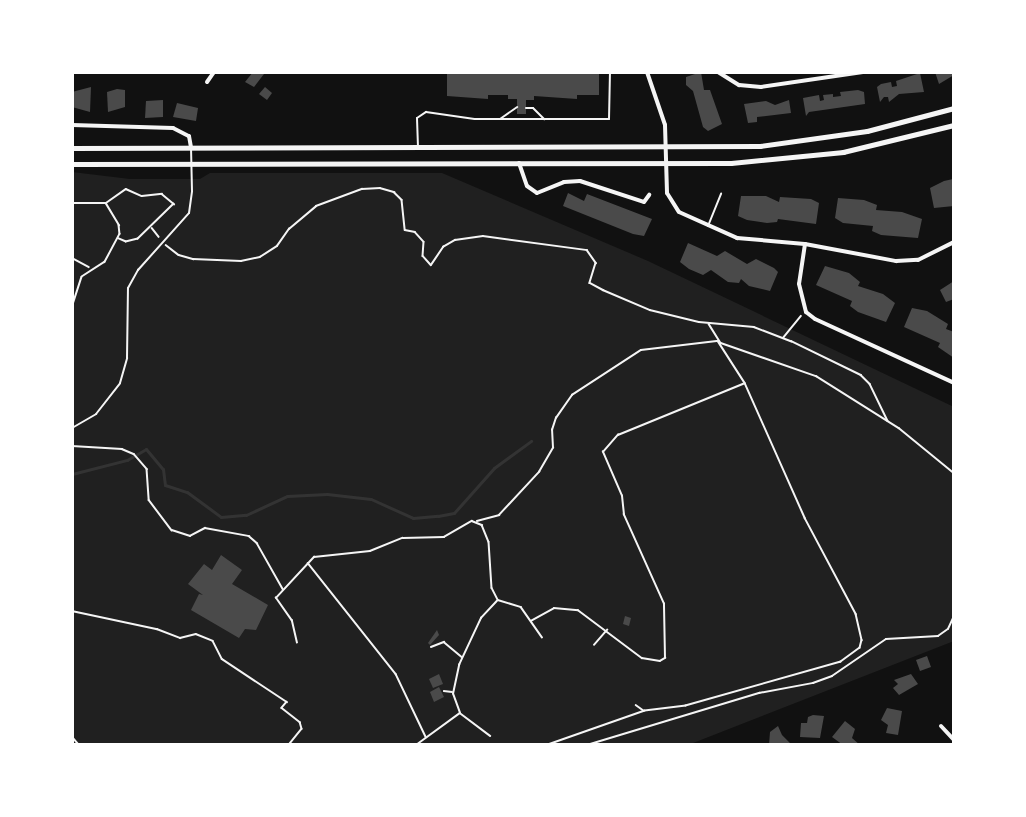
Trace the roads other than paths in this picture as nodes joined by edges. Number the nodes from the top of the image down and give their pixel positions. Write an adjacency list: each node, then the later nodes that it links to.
1 (214, 72): 6 (street)
2 (610, 72): 10 (lane)
3 (646, 72): 16 (street)
4 (718, 72): 5 (street)
5 (863, 72)
6 (207, 82)
7 (516, 107): 11 (lane)
8 (526, 108): 10 (lane)
9 (954, 108): 16 (main road)
10 (544, 119): 11 (lane)
11 (499, 120): 15 (lane)
12 (72, 125): 14 (street)
13 (954, 125): 21 (main road)
14 (191, 147): 15 (main road); 17 (main road); 20 (lane)
15 (418, 147): 16 (main road)
16 (668, 147): 21 (street)
17 (72, 148)
18 (519, 163): 20 (main road); 21 (main road); 23 (street)
19 (72, 164): 20 (main road)
20 (190, 164): 28 (lane)
21 (668, 164): 24 (street)
22 (721, 194): 24 (lane)
23 (649, 195)
24 (708, 226): 26 (street)
25 (954, 242): 26 (street)
26 (805, 244): 27 (street)
27 (954, 383)
28 (72, 428)
29 (941, 726): 31 (street)
30 (72, 737): 32 (lane)
31 (954, 740)
32 (79, 745)

